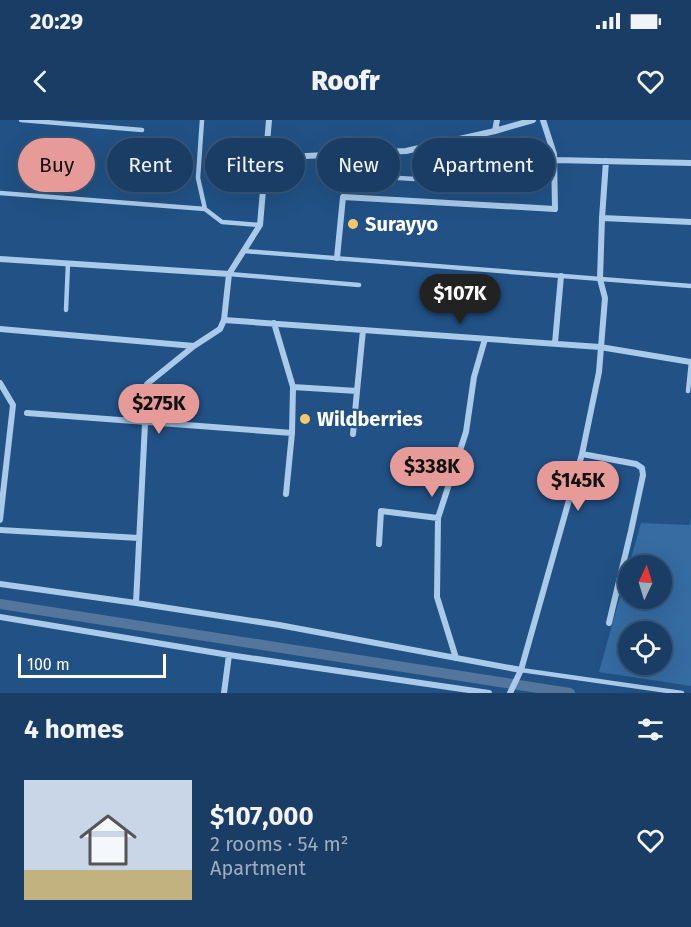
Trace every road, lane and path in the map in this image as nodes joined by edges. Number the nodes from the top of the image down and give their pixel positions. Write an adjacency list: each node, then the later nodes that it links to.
1 (21, 120): 7 (lane)
2 (202, 120): 20 (lane)
3 (269, 120): 9 (street)
4 (497, 120): 8 (street)
5 (533, 120): 8 (street)
6 (543, 120): 11 (street)
7 (142, 130)
8 (495, 131): 10 (street)
9 (268, 138)
10 (465, 138)
11 (549, 138)
12 (412, 150): 13 (street)
13 (305, 156)
14 (555, 160): 15 (street)
15 (606, 161): 16 (street); 21 (street)
16 (691, 163)
17 (263, 192): 23 (street)
18 (555, 192): 25 (street)
19 (0, 193): 20 (lane)
20 (205, 209): 23 (lane)
21 (602, 218): 22 (street); 30 (street)
22 (691, 222)
23 (260, 225): 24 (street)
24 (244, 251): 25 (lane); 28 (street)
25 (337, 258): 29 (lane)
26 (0, 259): 27 (street)
27 (68, 263): 28 (street); 33 (lane)
28 (229, 274): 31 (lane); 34 (street)
29 (561, 276): 30 (lane); 39 (street)
30 (600, 279): 32 (lane); 41 (street)
31 (359, 285)
32 (691, 286)
33 (66, 310)
34 (224, 320): 35 (street); 40 (street)
35 (274, 323): 37 (street); 44 (street)
36 (0, 329): 40 (street)
37 (363, 330): 38 (street); 45 (street)
38 (485, 339): 39 (street); 53 (street)
39 (555, 343): 41 (street)
40 (194, 346): 48 (street)
41 (600, 347): 42 (street); 51 (street)
42 (691, 362): 46 (lane)
43 (0, 383): 54 (street)
44 (293, 387): 45 (street); 49 (street)
45 (357, 391): 50 (street)
46 (688, 391)
47 (27, 413): 48 (street)
48 (145, 422): 49 (street); 56 (street)
49 (292, 433): 52 (street)
50 (353, 434)
51 (582, 454): 61 (street); 64 (street)
52 (286, 494)
53 (438, 518): 57 (street); 63 (street)
54 (0, 520)
55 (0, 530): 56 (street)
56 (139, 538): 59 (street)
57 (379, 544)
58 (0, 584): 59 (street)
59 (136, 603): 63 (street)
60 (0, 617): 62 (street)
61 (609, 623)
62 (228, 655): 65 (street); 66 (street)
63 (456, 658): 64 (street)
64 (521, 670): 67 (street); 68 (lane)
65 (224, 693)
66 (489, 693)
67 (510, 693)
68 (682, 693)

